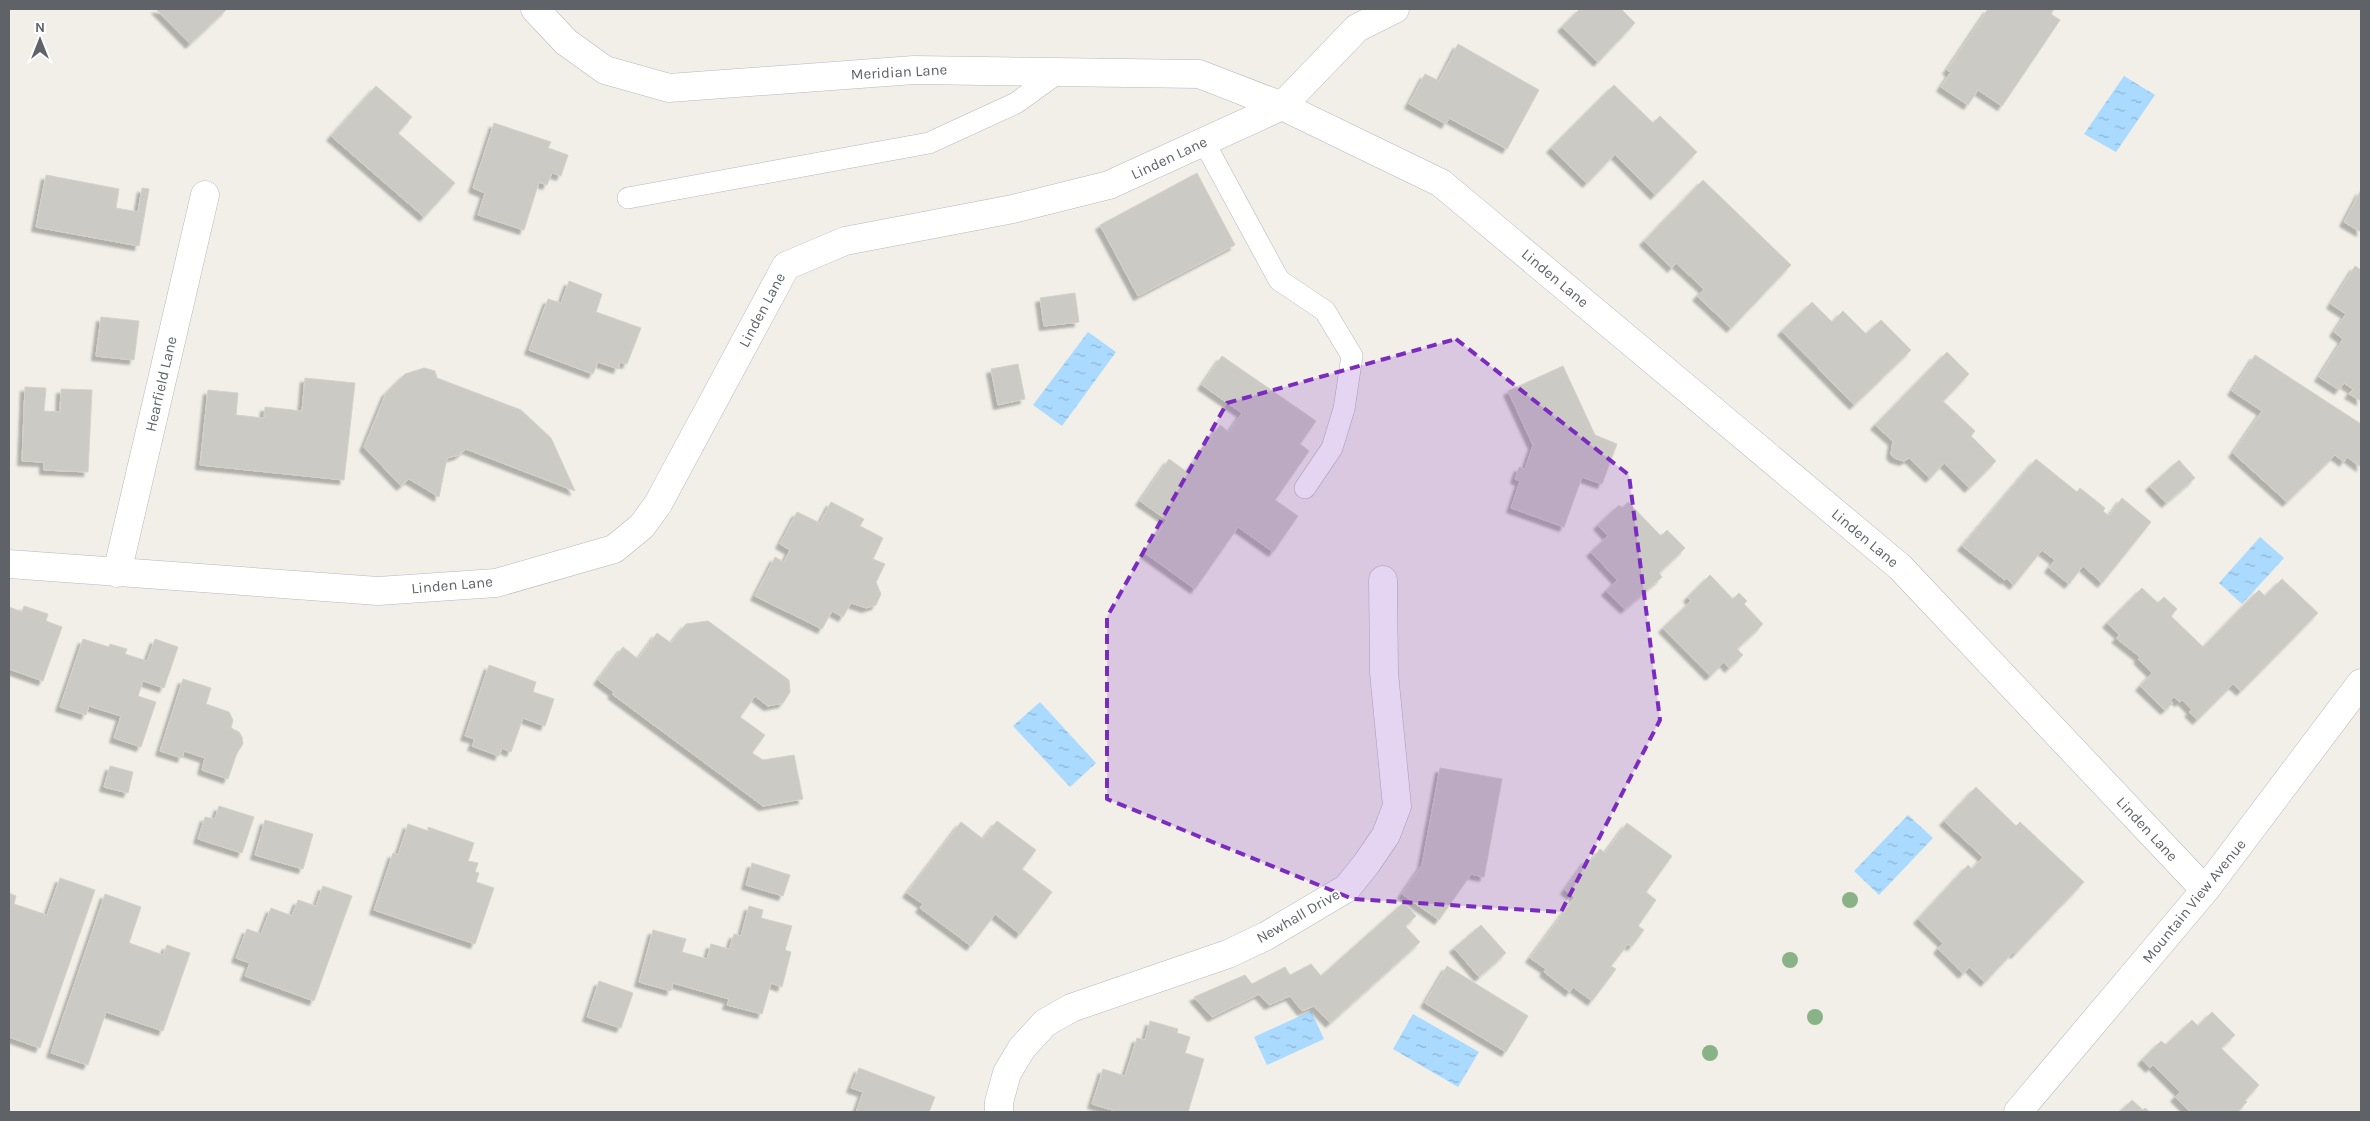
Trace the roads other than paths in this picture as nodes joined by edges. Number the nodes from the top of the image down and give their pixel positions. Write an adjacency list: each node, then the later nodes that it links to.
1 (535, 9): 3 (street, Meridian Lane)
2 (1395, 9): 4 (street)
3 (1062, 70): 4 (street, Meridian Lane); 7 (lane)
4 (1282, 106): 5 (street, Linden Lane); 13 (street, Linden Lane)
5 (1204, 142): 8 (lane); 10 (street, Linden Lane)
6 (205, 195): 10 (street, Hearfield Lane)
7 (628, 198)
8 (1305, 488)
9 (9, 564): 10 (street, Linden Lane)
10 (117, 573)
11 (1383, 580): 14 (street, Newhall Drive)
12 (2361, 683): 13 (street, Mountain View Avenue)
13 (2205, 890): 15 (street, Mountain View Avenue)
14 (1000, 1112)
15 (2018, 1112)

